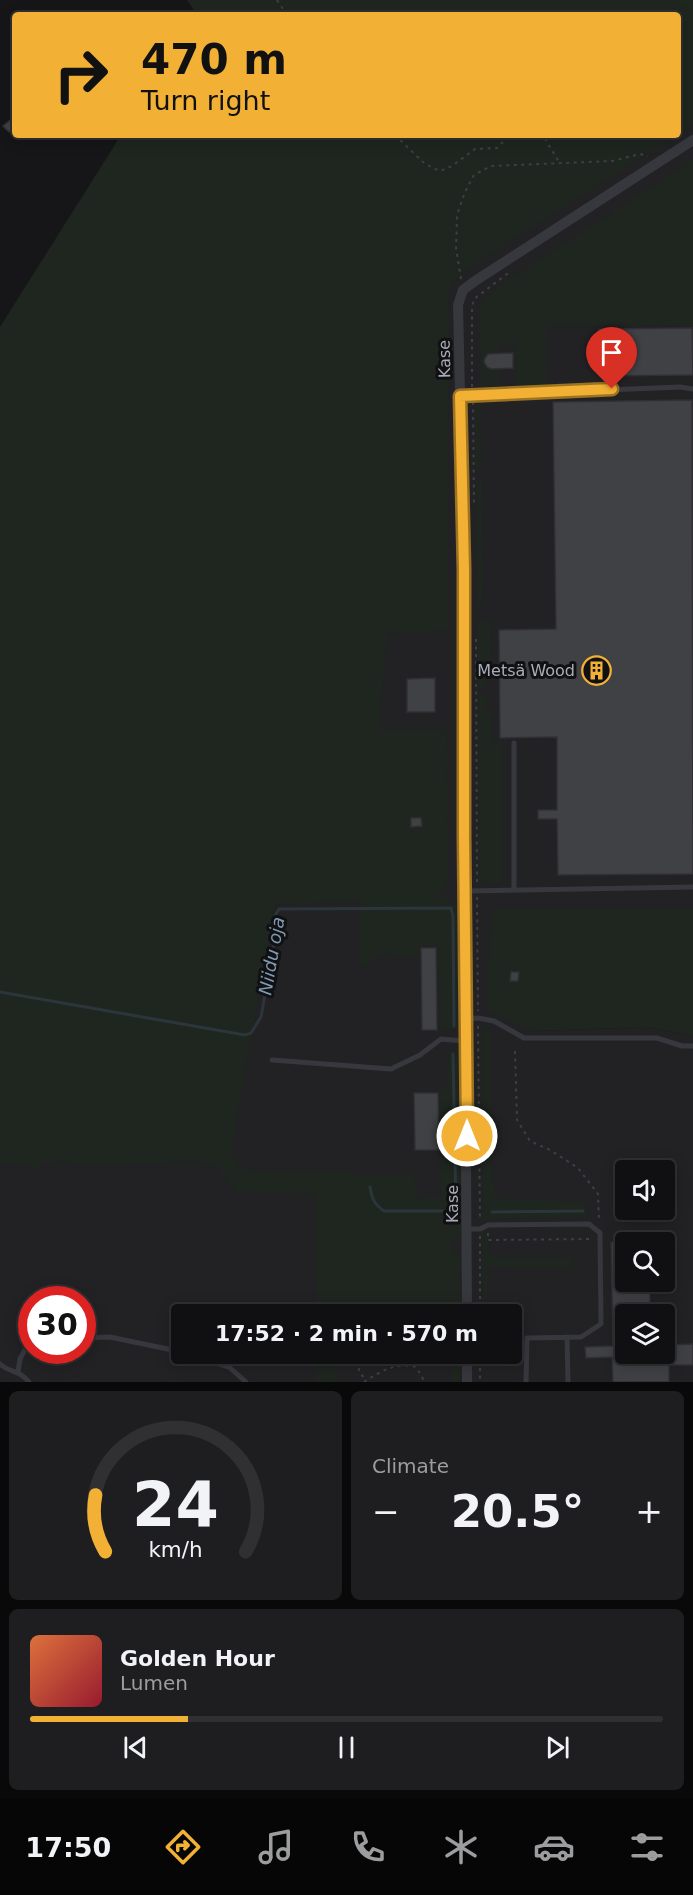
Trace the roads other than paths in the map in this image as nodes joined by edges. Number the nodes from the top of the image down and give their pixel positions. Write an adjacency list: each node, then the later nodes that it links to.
1 (693, 140): 3 (street, Kase)
2 (693, 389): 3 (lane)
3 (460, 396): 7 (street, Kase)
4 (514, 743): 6 (lane)
5 (693, 887): 6 (lane)
6 (514, 890): 7 (lane)
7 (464, 891): 8 (street, Kase)
8 (466, 1019): 9 (street, Kase); 10 (lane)
9 (466, 1041): 11 (lane); 12 (street, Kase)
10 (693, 1046)
11 (272, 1060)
12 (468, 1229): 13 (street, Kase); 14 (lane)
13 (467, 1304)
14 (567, 1337): 25 (lane); 26 (lane)
15 (96, 1338): 16 (lane)
16 (171, 1350)
17 (0, 1364): 21 (lane)
18 (19, 1364): 21 (lane)
19 (219, 1364): 23 (lane)
20 (467, 1364): 24 (street)
21 (18, 1372): 22 (lane)
22 (29, 1382)
23 (246, 1382)
24 (467, 1382)
25 (526, 1382)
26 (568, 1382)

